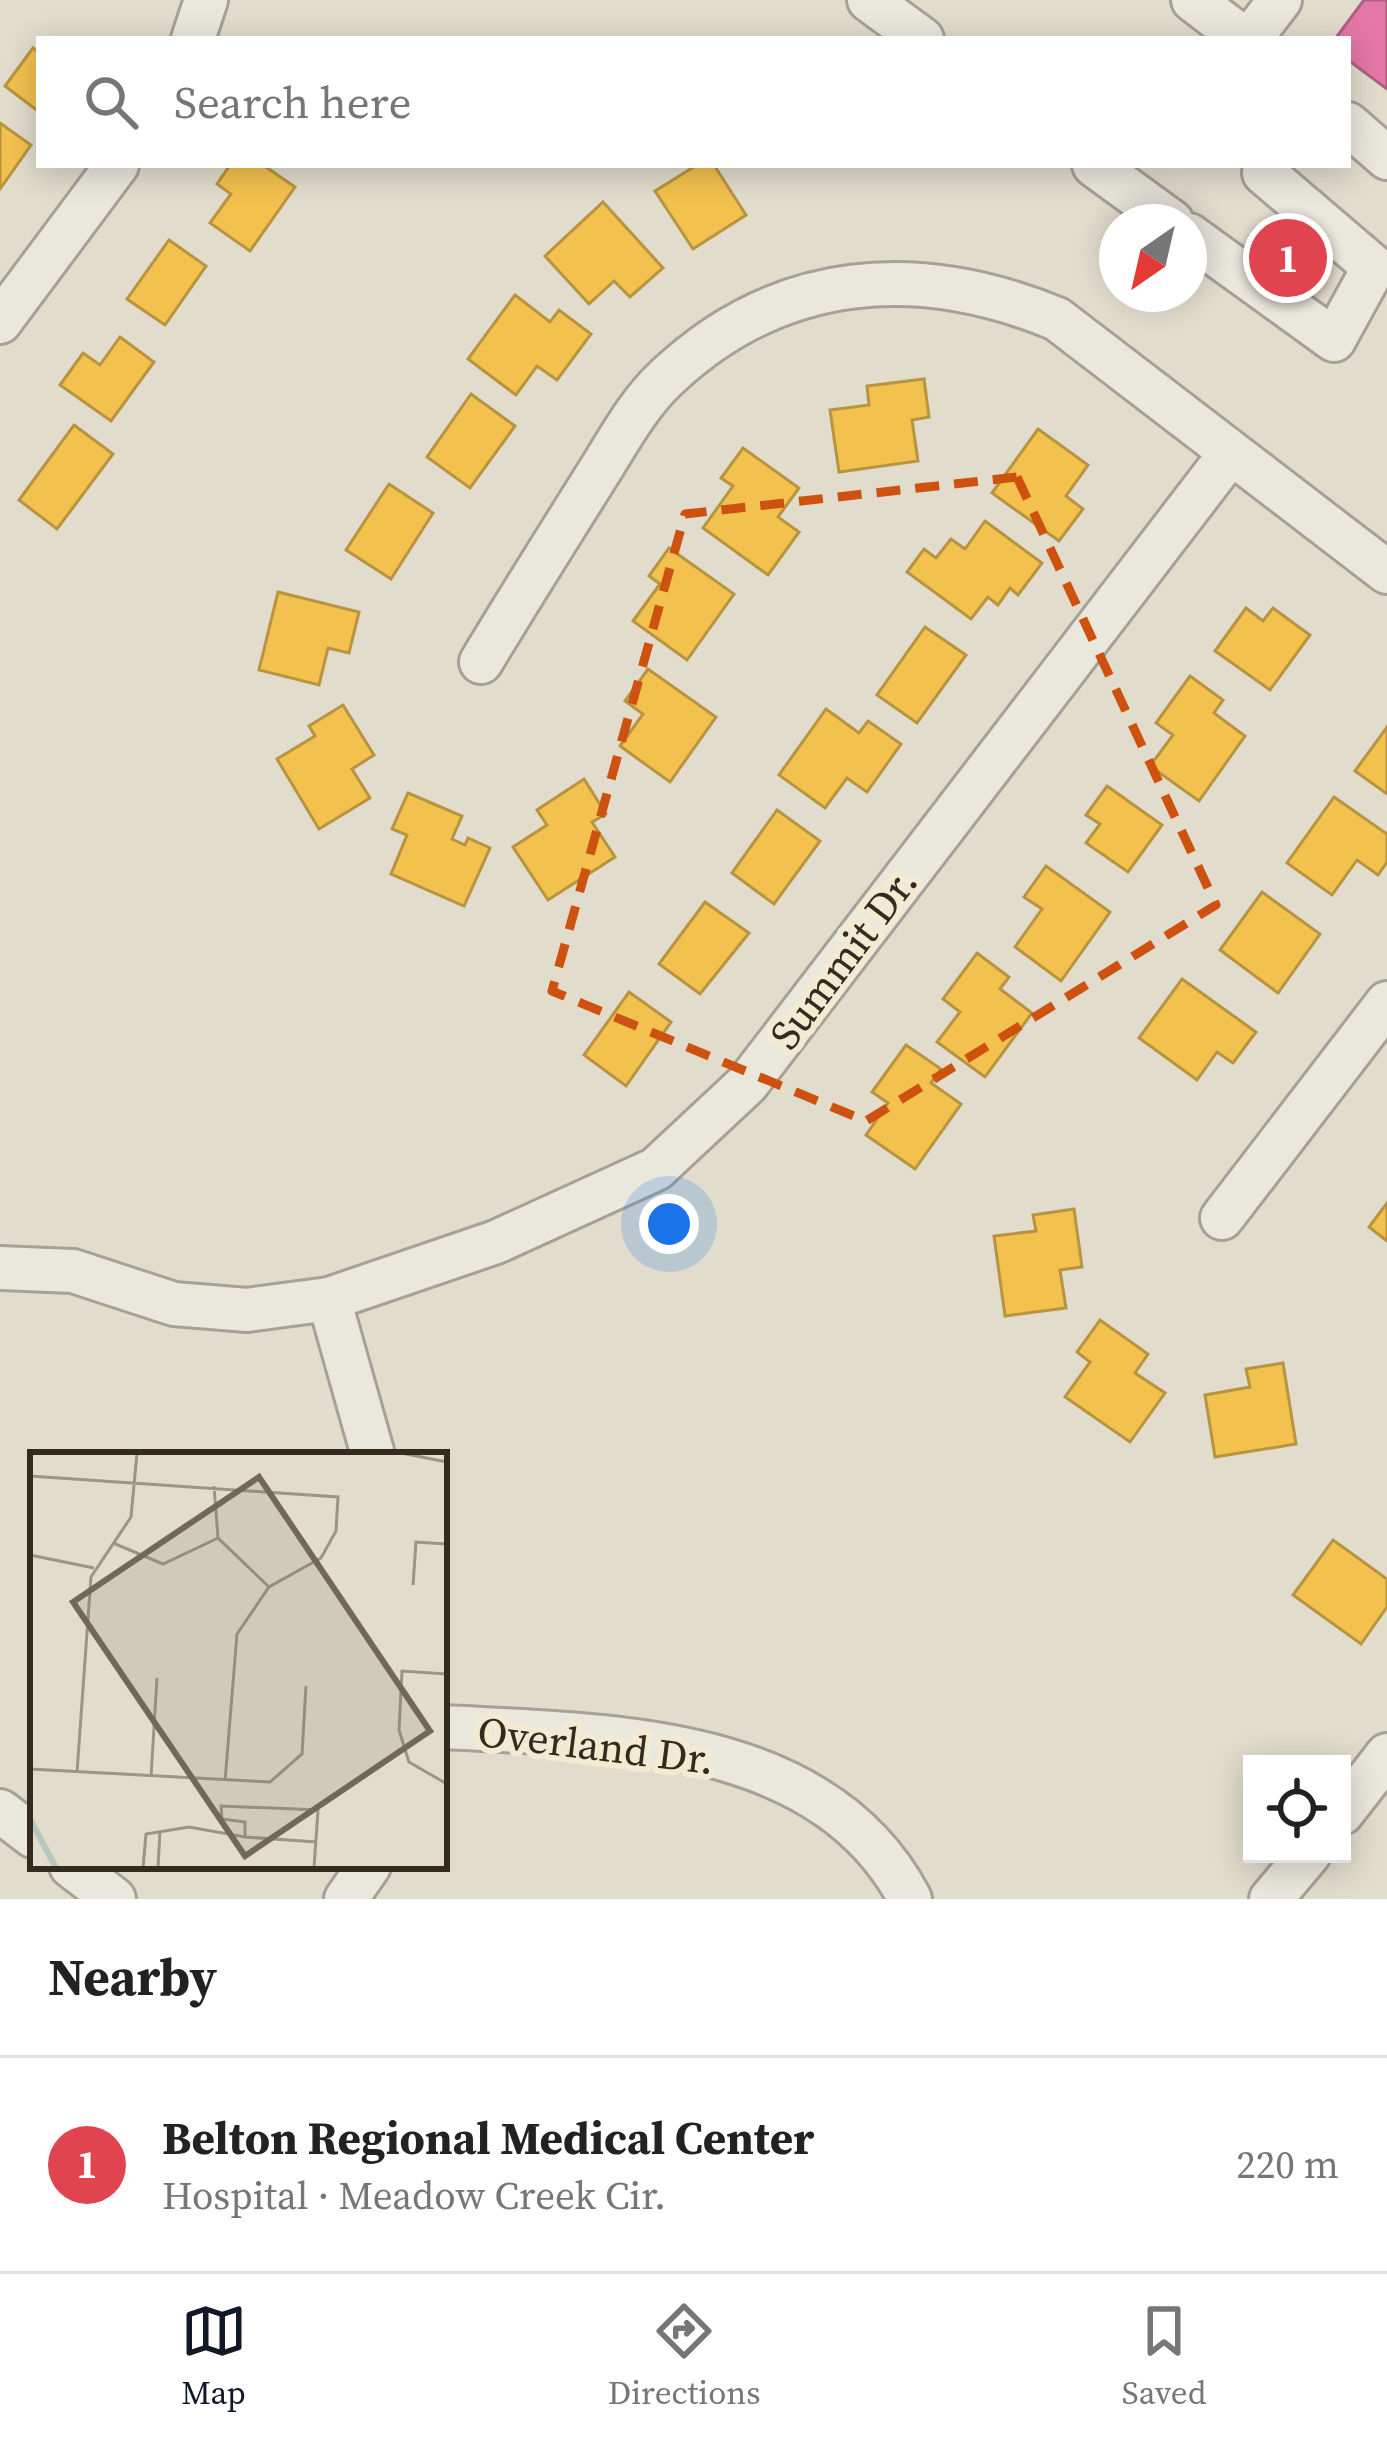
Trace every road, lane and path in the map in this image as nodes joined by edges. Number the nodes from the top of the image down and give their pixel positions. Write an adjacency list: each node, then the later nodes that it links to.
1 (206, 0): 5 (street)
2 (869, 0): 6 (street)
3 (1193, 0): 7 (street)
4 (1280, 0): 8 (street)
5 (195, 36)
6 (918, 36)
7 (1243, 36)
8 (1250, 36)
9 (1351, 127): 10 (street)
10 (1387, 158)
11 (116, 168): 16 (street)
12 (1098, 168): 14 (street)
13 (1268, 168): 15 (street)
14 (1147, 204)
15 (1207, 248)
16 (0, 322)
17 (1230, 454): 18 (street); 19 (street); 23 (street, Summit Dr.)
18 (1387, 572)
19 (481, 662)
20 (1387, 1003): 21 (street)
21 (1222, 1218)
22 (0, 1268): 23 (street, Summit Dr.)
23 (329, 1299): 24 (street)
24 (372, 1452)
25 (447, 1726): 35 (street, Overland Dr.)
26 (1387, 1755): 27 (street)
27 (1351, 1802)
28 (0, 1811): 29 (street)
29 (30, 1835)
30 (1301, 1863): 36 (street)
31 (75, 1869): 33 (street)
32 (367, 1869): 34 (street)
33 (114, 1899)
34 (346, 1899)
35 (910, 1899)
36 (1271, 1899)

